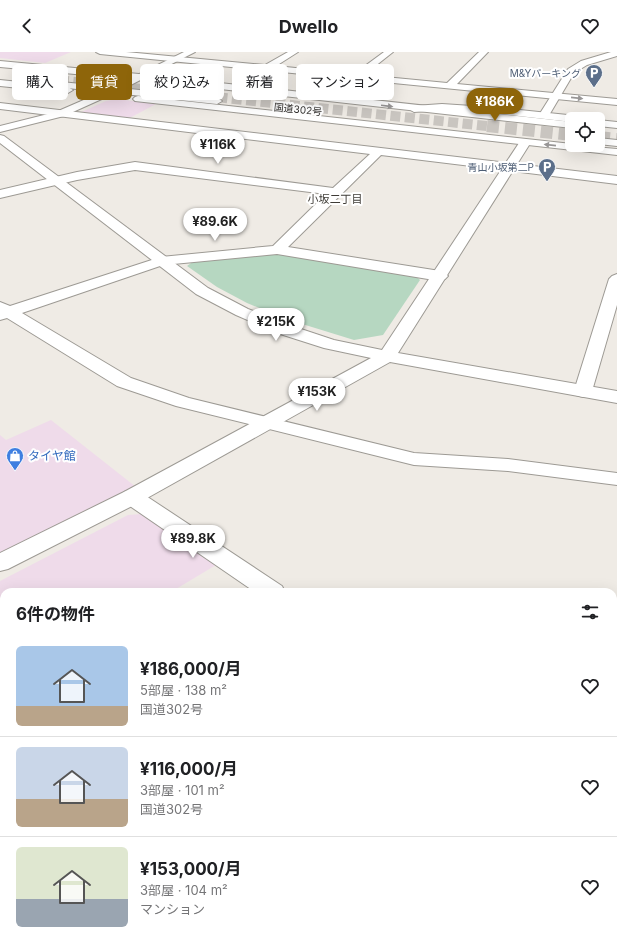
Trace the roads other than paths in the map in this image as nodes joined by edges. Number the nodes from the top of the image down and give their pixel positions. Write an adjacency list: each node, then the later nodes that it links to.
1 (100, 52): 7 (main road)
2 (191, 52): 7 (main road)
3 (294, 52): 9 (main road)
4 (389, 52): 10 (main road)
5 (483, 52): 19 (main road)
6 (617, 53): 21 (main road)
7 (176, 59): 12 (main road); 15 (main road)
8 (0, 64): 11 (main road, 国道302号)
9 (274, 64)
10 (373, 64)
11 (12, 65)
12 (232, 65)
13 (68, 70): 15 (main road, 国道302号)
14 (6, 76): 18 (main road)
15 (139, 77): 17 (main road); 24 (main road); 27 (main road, 国道302号, one-way to 27)
16 (394, 80): 19 (main road)
17 (132, 81)
18 (0, 83)
19 (450, 85): 21 (main road)
20 (132, 93): 24 (main road, 国道302号)
21 (554, 96): 25 (main road, one-way to 25); 29 (main road)
22 (138, 99): 38 (main road)
23 (92, 100): 28 (main road)
24 (224, 102): 31 (main road, 国道302号)
25 (617, 102)
26 (0, 106): 28 (main road)
27 (414, 109): 29 (main road); 32 (main road, 国道302号)
28 (60, 114): 35 (main road); 44 (main road)
29 (544, 115): 30 (main road)
30 (565, 118)
31 (399, 119): 38 (main road); 39 (main road, 国道302号)
32 (565, 124)
33 (605, 124): 34 (main road)
34 (617, 125)
35 (0, 129)
36 (605, 129): 37 (main road)
37 (617, 130)
38 (474, 136): 41 (main road)
39 (565, 137)
40 (0, 138): 48 (main road)
41 (526, 142): 45 (main road, one-way to 41); 46 (main road)
42 (605, 142): 43 (main road)
43 (617, 143)
44 (378, 152): 46 (main road); 49 (main road)
45 (617, 152)
46 (510, 167): 47 (main road); 53 (main road)
47 (617, 180)
48 (56, 181): 49 (main road); 50 (main road); 52 (main road)
49 (336, 192): 51 (main road)
50 (0, 194)
51 (277, 250): 52 (main road); 53 (main road)
52 (161, 261): 55 (main road); 57 (main road)
53 (440, 276): 57 (main road)
54 (616, 289): 56 (main road)
55 (2, 311): 60 (main road)
56 (609, 336): 58 (main road)
57 (387, 356): 58 (main road); 60 (main road)
58 (583, 391): 59 (main road)
59 (617, 397)
60 (268, 422): 61 (main road); 62 (main road)
61 (617, 480)
62 (132, 497): 63 (main road); 64 (main road)
63 (0, 563)
64 (268, 588)

